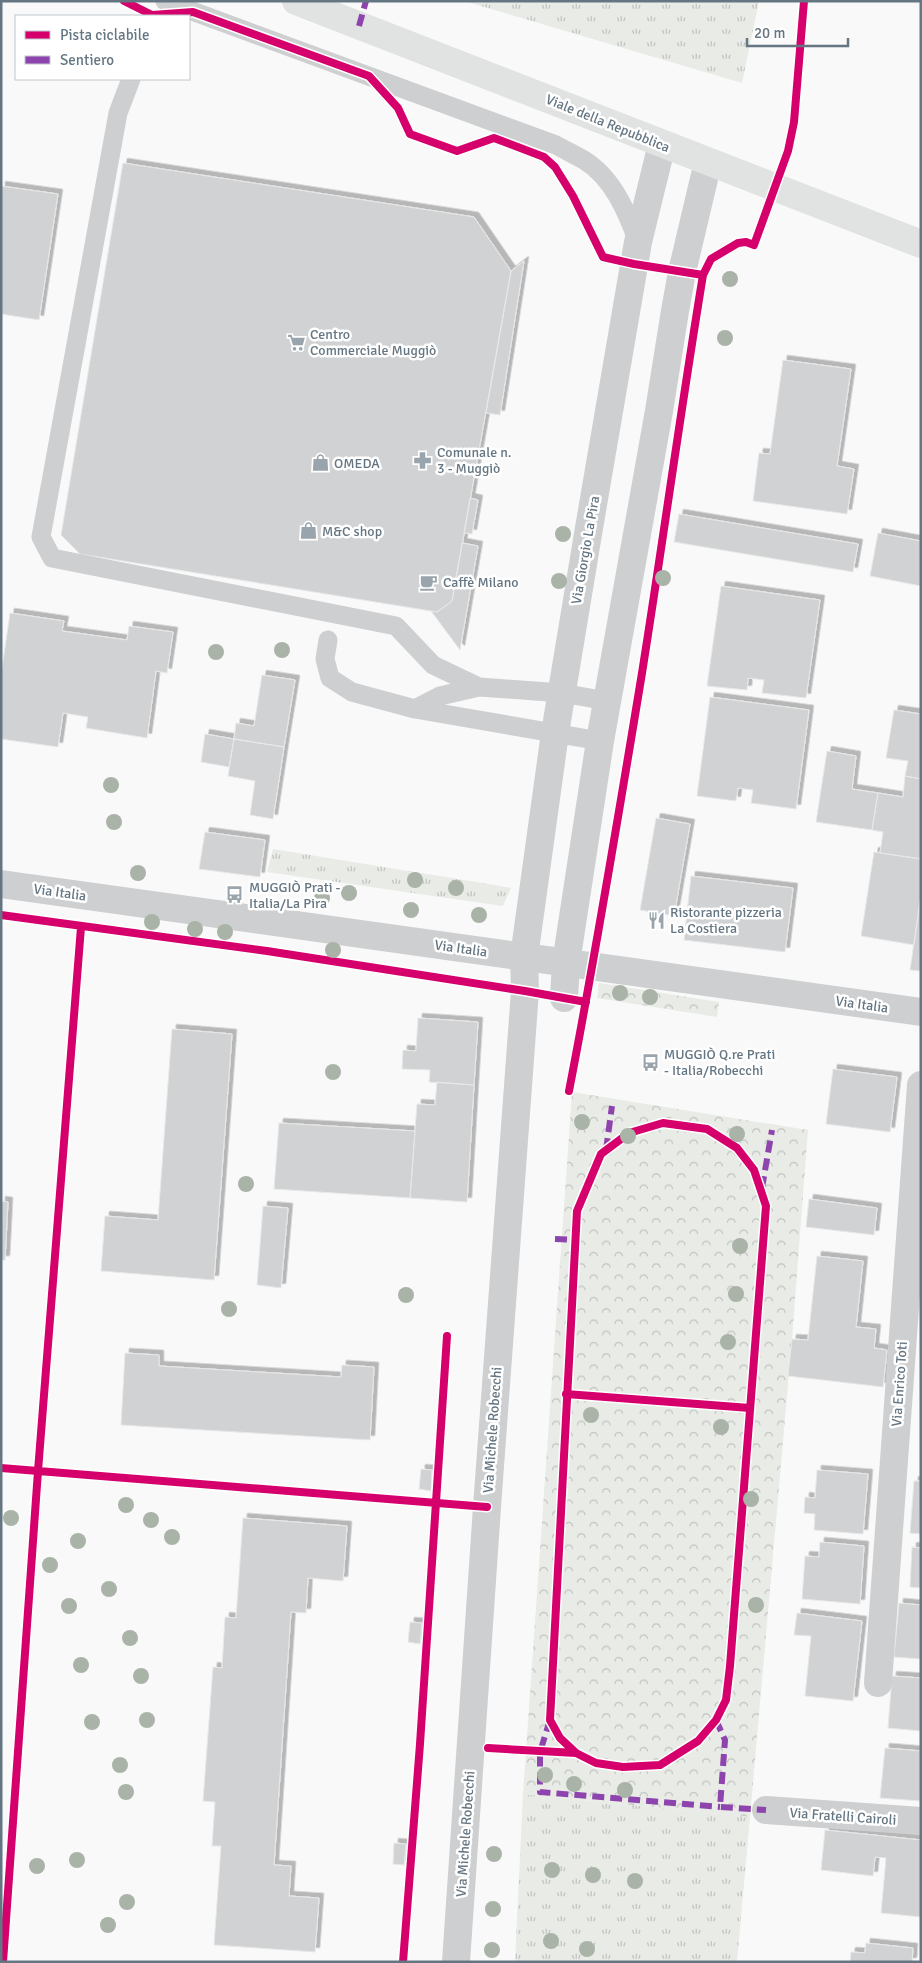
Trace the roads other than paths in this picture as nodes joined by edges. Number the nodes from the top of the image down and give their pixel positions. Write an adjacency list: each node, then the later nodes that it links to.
1 (165, 1): 3 (lane)
2 (296, 1): 5 (main road, Viale della Repubblica)
3 (189, 14): 7 (lane)
4 (131, 80): 10 (lane)
5 (662, 144): 6 (main road, Viale della Repubblica); 7 (street, Via Giorgio La Pira)
6 (708, 162): 8 (main road, Viale della Repubblica); 12 (street)
7 (638, 242): 11 (street, Via Giorgio La Pira)
8 (921, 244)
9 (328, 640): 13 (lane)
10 (479, 686): 11 (lane); 13 (lane)
11 (562, 693): 12 (lane); 14 (street, Via Giorgio La Pira)
12 (607, 701): 15 (street)
13 (415, 709): 14 (lane)
14 (555, 733): 15 (lane); 17 (street, Via Giorgio La Pira)
15 (600, 741): 18 (street)
16 (1, 884): 17 (street, Via Italia)
17 (524, 957): 18 (street, Via Italia); 25 (street, Via Michele Robecchi)
18 (566, 963): 19 (street); 20 (street, Via Italia)
19 (564, 998)
20 (921, 1012)
21 (921, 1085): 22 (street, Via Enrico Toti)
22 (878, 1683)
23 (766, 1810): 24 (street, Via Fratelli Cairoli)
24 (921, 1821)
25 (456, 1962)

